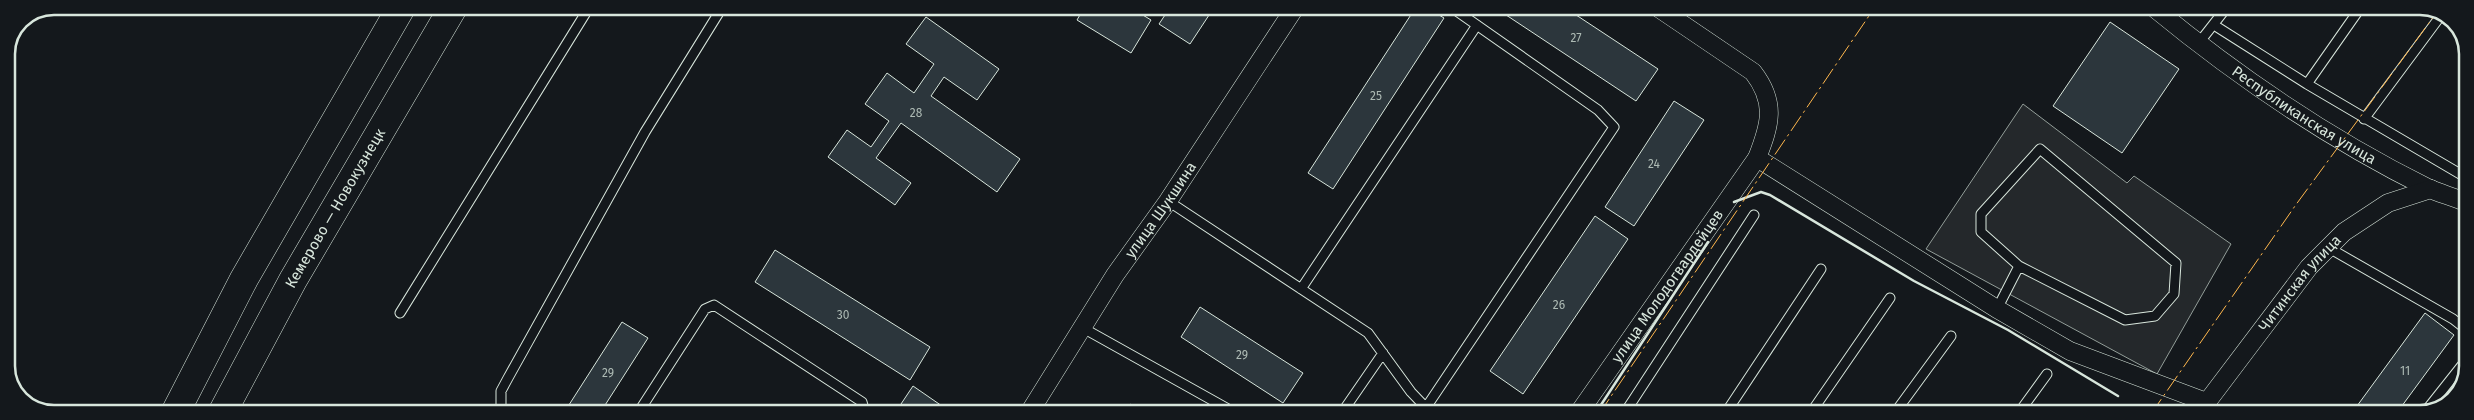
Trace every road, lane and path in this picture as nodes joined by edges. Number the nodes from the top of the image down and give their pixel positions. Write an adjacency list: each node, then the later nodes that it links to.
1 (397, 15): 37 (highway)
2 (449, 15): 38 (highway, Кемерово — Новокузнецк)
3 (584, 15): 29 (lane)
4 (717, 15): 39 (lane)
5 (1290, 15): 21 (street, улица Шукшина)
6 (1464, 15): 13 (lane)
7 (1670, 15): 17 (street, улица Молодогвардейцев)
8 (2163, 15): 14 (street, Республиканская улица)
9 (2221, 15): 12 (lane)
10 (2355, 15): 15 (lane)
11 (2438, 20): 16 (lane)
12 (2214, 24): 14 (lane); 15 (lane)
13 (1477, 25): 26 (lane); 46 (lane)
14 (2198, 44): 19 (street, Республиканская улица)
15 (2307, 84): 16 (lane)
16 (2364, 118): 18 (lane)
17 (1757, 158): 28 (street); 47 (street, улица Молодогвардейцев)
18 (2459, 173)
19 (2431, 189): 20 (street, Республиканская улица); 23 (street, Читинская улица)
20 (2459, 200)
21 (1168, 201): 26 (lane); 31 (street, улица Шукшина)
22 (1754, 215): 48 (lane)
23 (2329, 248): 30 (lane); 54 (street, Читинская улица)
24 (2019, 266): 24 (lane); 28 (lane)
25 (1821, 269): 49 (lane)
26 (1301, 289): 33 (lane)
27 (1890, 298): 50 (lane)
28 (1997, 309): 53 (street)
29 (400, 313)
30 (2459, 324)
31 (1083, 328): 42 (street, улица Шукшина); 43 (lane)
32 (1951, 336): 51 (lane)
33 (1383, 353): 44 (lane); 45 (lane)
34 (2459, 369): 36 (lane)
35 (2047, 374): 52 (lane)
36 (2431, 403)
37 (179, 405)
38 (226, 405)
39 (501, 405)
40 (643, 405): 41 (lane)
41 (863, 405)
42 (1035, 405)
43 (1222, 405)
44 (1347, 405)
45 (1423, 405)
46 (1432, 405)
47 (1584, 405)
48 (1630, 405)
49 (1732, 405)
50 (1816, 405)
51 (1901, 405)
52 (2025, 405)
53 (2195, 405)
54 (2204, 405)

